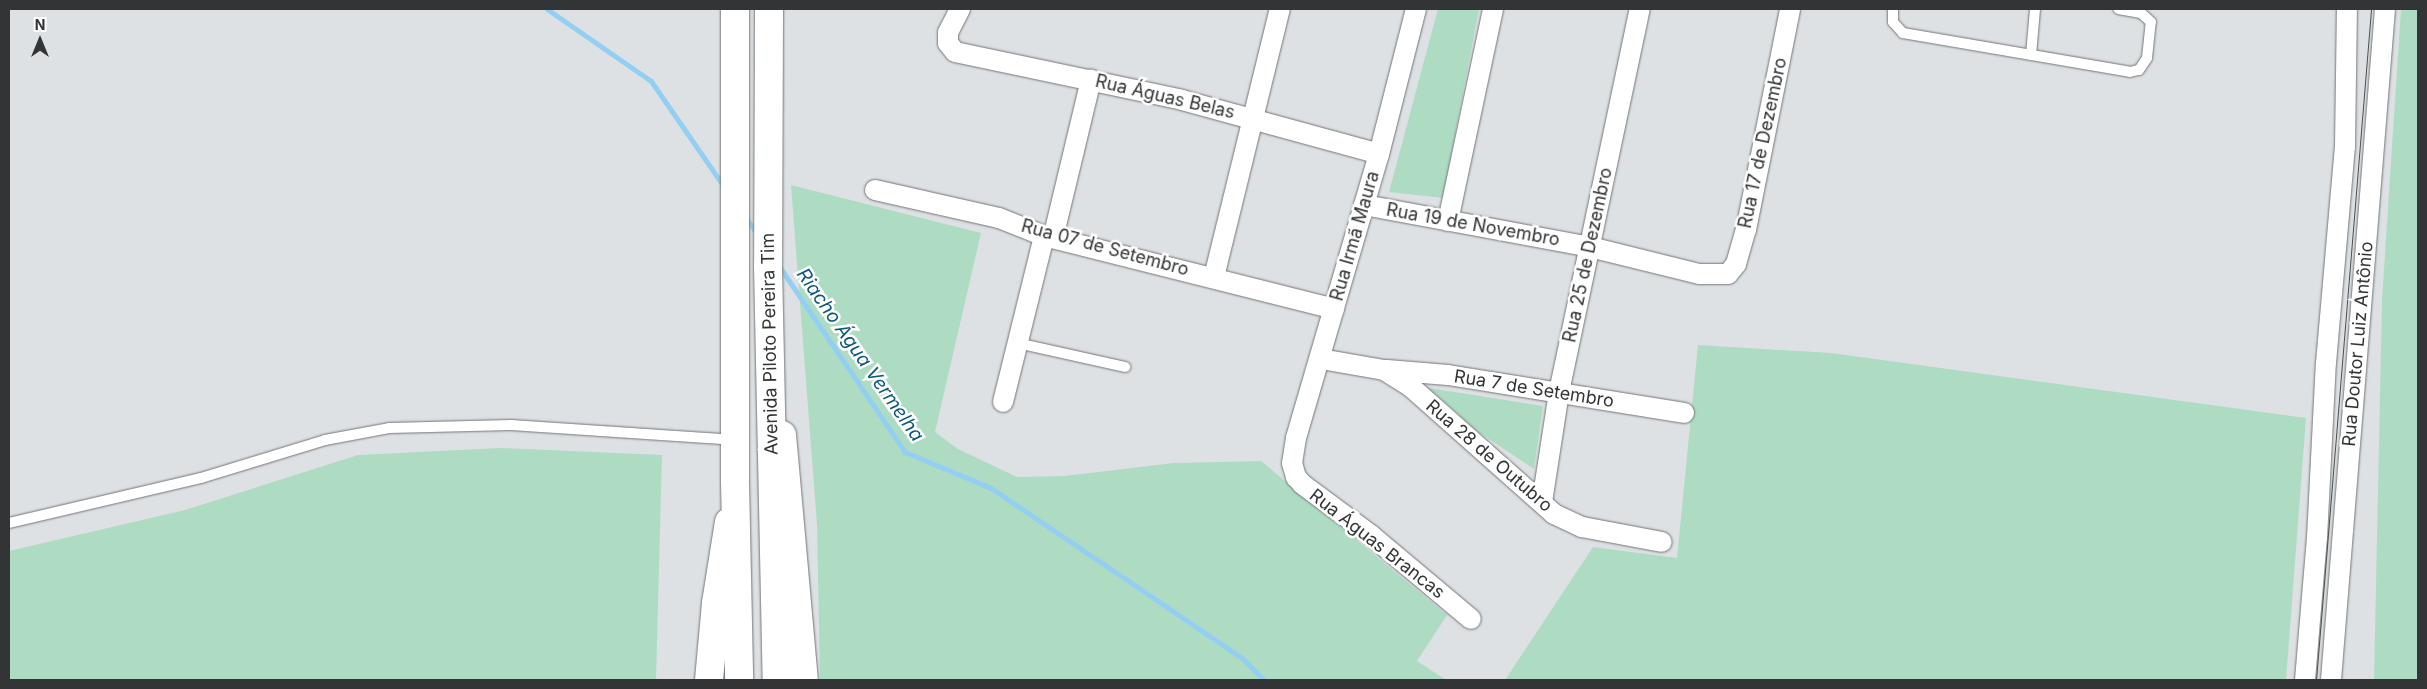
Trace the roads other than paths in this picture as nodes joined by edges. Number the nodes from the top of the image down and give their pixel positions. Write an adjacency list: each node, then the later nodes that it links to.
1 (735, 9): 34 (main road, Avenida Piloto Pereira Tim)
2 (769, 9): 27 (main road, Avenida Piloto Pereira Tim)
3 (960, 9): 15 (street, Rua Águas Belas)
4 (1280, 9): 16 (street)
5 (1416, 9): 17 (street, Rua Irmã Maura)
6 (1493, 9): 20 (street)
7 (1640, 9): 22 (street, Rua 25 de Dezembro)
8 (1790, 9): 23 (street, Rua 17 de Dezembro)
9 (1893, 9): 14 (lane)
10 (2035, 9): 14 (lane)
11 (2118, 9): 14 (lane)
12 (2347, 9): 45 (street, Rua Doutor Luiz Antônio)
13 (2385, 9): 46 (street, Rua Doutor Luiz Antônio)
14 (2030, 55)
15 (1091, 80): 16 (street, Rua Águas Belas); 21 (street)
16 (1255, 118): 17 (street, Rua Águas Belas); 24 (street)
17 (1379, 154): 19 (street, Rua Irmã Maura)
18 (876, 190): 21 (street, Rua 07 de Setembro)
19 (1364, 206): 20 (street, Rua 19 de Novembro); 25 (street, Rua Irmã Maura)
20 (1448, 221): 22 (street, Rua 19 de Novembro)
21 (1049, 237): 24 (street, Rua 07 de Setembro); 26 (street)
22 (1590, 247): 23 (street, Rua 19 de Novembro); 31 (street, Rua 25 de Dezembro)
23 (1728, 274)
24 (1214, 277): 25 (street, Rua 07 de Setembro)
25 (1334, 309): 28 (street, Rua Irmã Maura)
26 (1017, 343): 29 (lane); 32 (street)
27 (772, 349): 43 (main road, Avenida Piloto Pereira Tim); 44 (main road)
28 (1321, 359): 30 (street, Rua 28 de Outubro); 35 (street, Rua Irmã Maura)
29 (1125, 367)
30 (1384, 370): 31 (street, Rua 7 de Setembro); 37 (street, Rua 28 de Outubro)
31 (1559, 392): 33 (street, Rua 7 de Setembro); 37 (street, Rua 25 de Dezembro)
32 (1003, 402)
33 (1684, 413)
34 (735, 440): 36 (main road, Avenida Piloto Pereira Tim); 38 (lane)
35 (1292, 463): 40 (street, Rua Águas Brancas)
36 (735, 481): 41 (main road); 42 (main road, Avenida Piloto Pereira Tim)
37 (1542, 502): 39 (street, Rua 28 de Outubro)
38 (9, 523)
39 (1662, 542)
40 (1471, 619)
41 (709, 680)
42 (739, 680)
43 (777, 680)
44 (804, 680)
45 (2305, 680)
46 (2331, 680)

